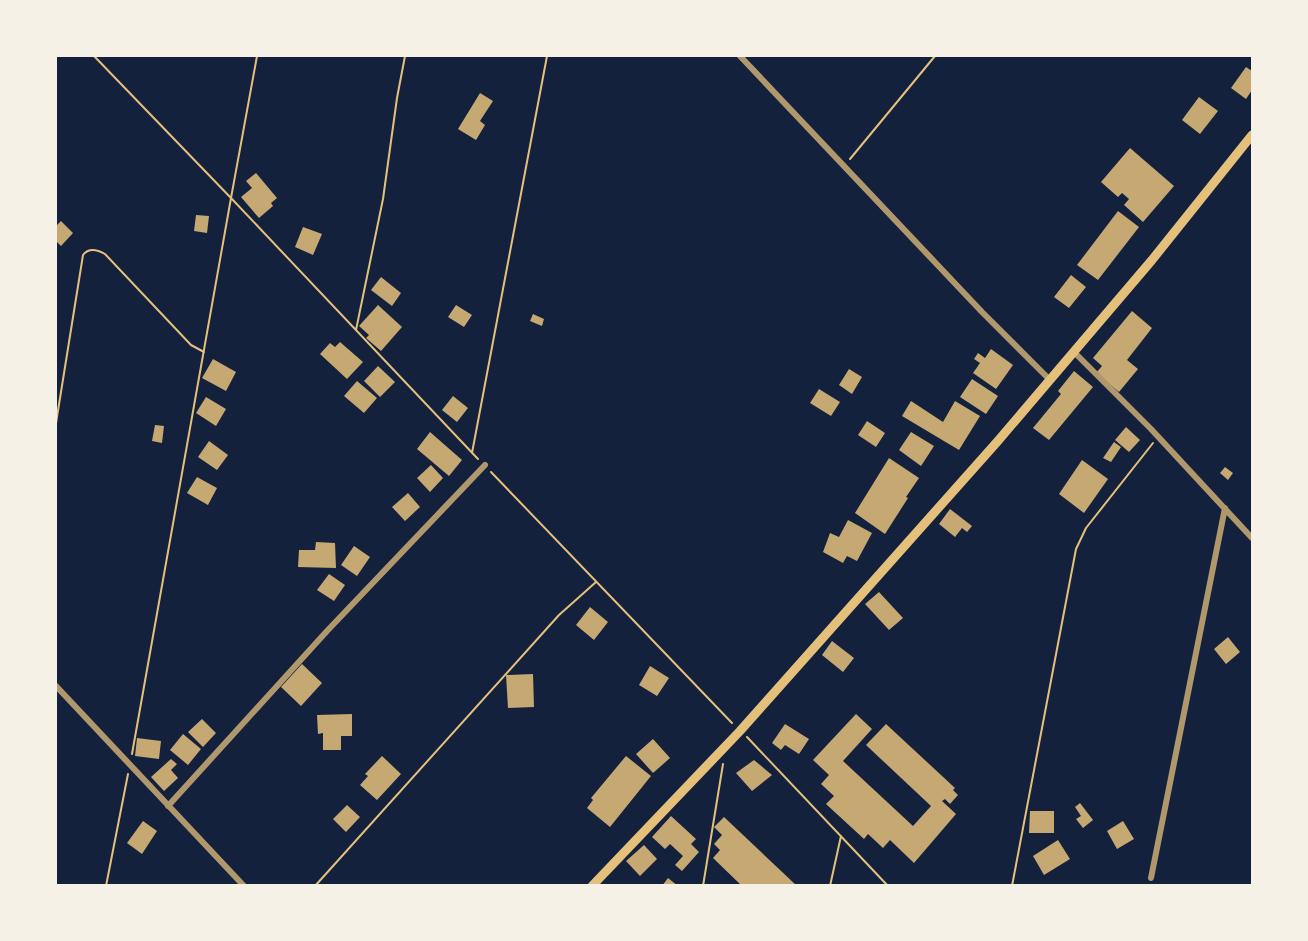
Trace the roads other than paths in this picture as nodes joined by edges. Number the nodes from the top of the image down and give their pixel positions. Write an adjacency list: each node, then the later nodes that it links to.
1 (740, 56): 4 (street)
2 (1252, 135): 3 (main road)
3 (1074, 352): 4 (main road); 6 (street)
4 (1050, 380): 12 (main road)
5 (485, 465): 9 (street)
6 (1225, 508): 7 (street); 10 (street)
7 (1252, 538)
8 (56, 686): 9 (street)
9 (168, 806): 11 (street)
10 (1151, 878)
11 (244, 885)
12 (592, 885)

